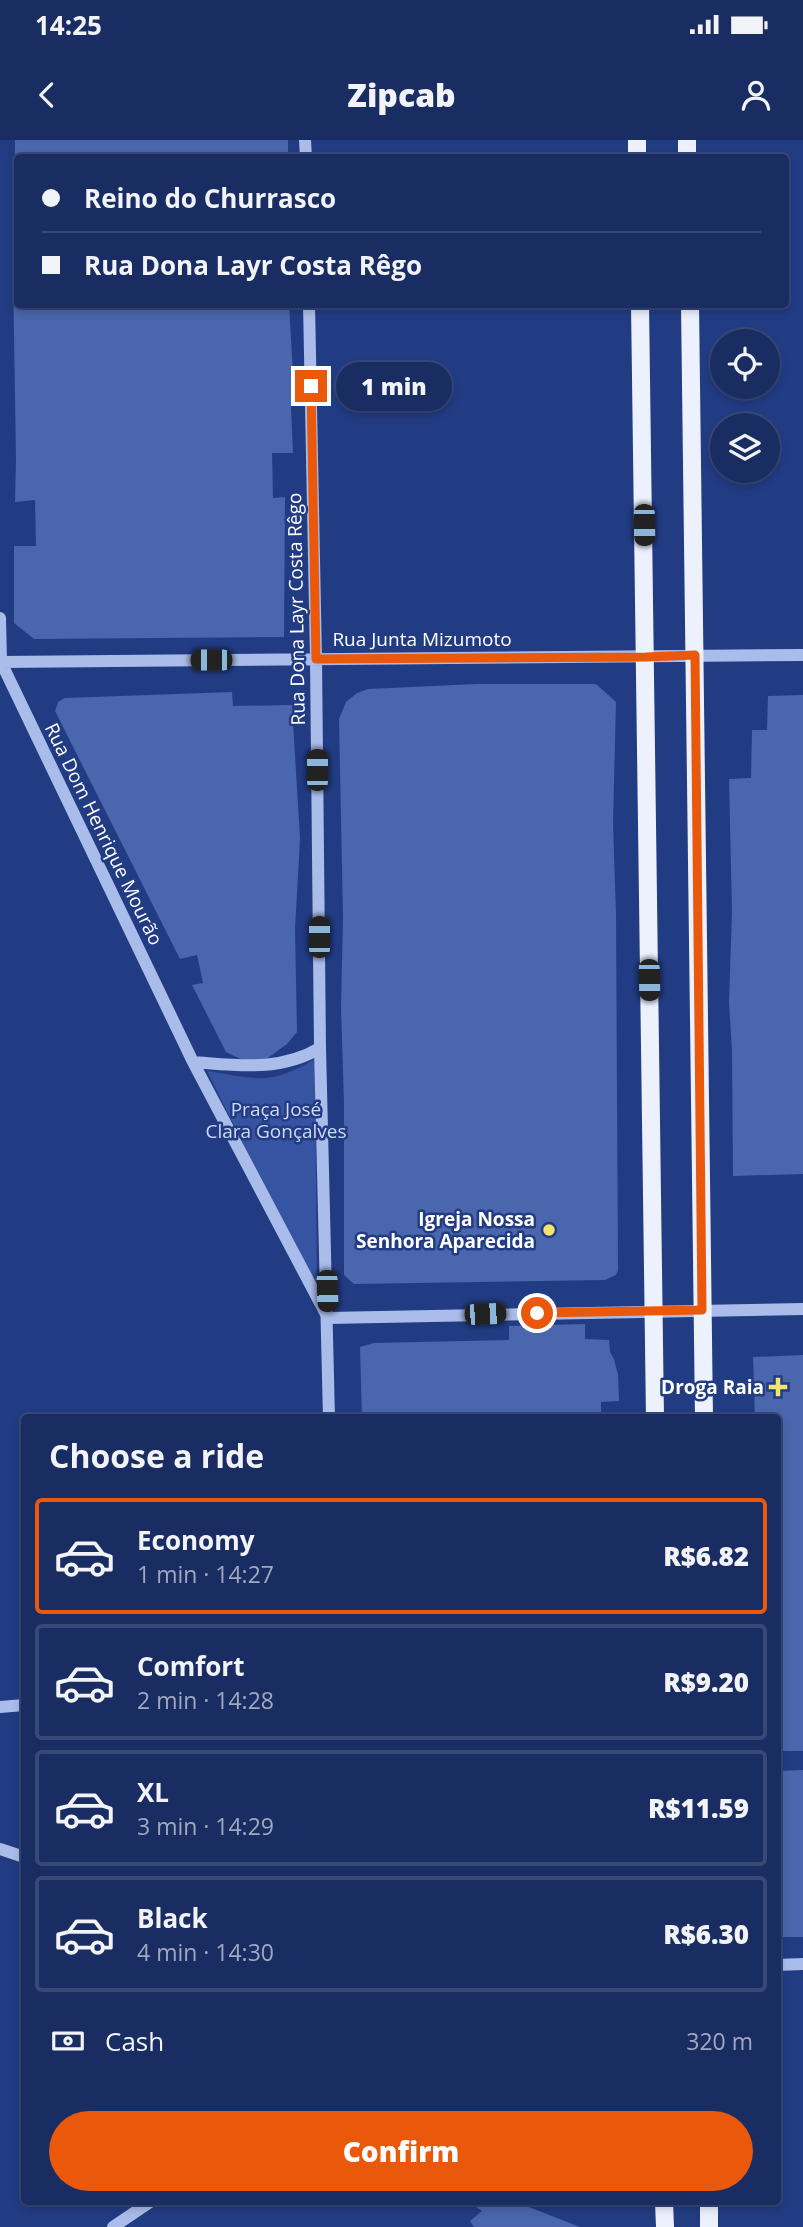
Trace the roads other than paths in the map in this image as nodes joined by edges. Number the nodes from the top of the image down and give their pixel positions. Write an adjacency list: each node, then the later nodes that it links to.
1 (309, 308): 8 (street, Rua Dona Layr Costa Rêgo)
2 (639, 308): 7 (main road)
3 (690, 308): 6 (main road)
4 (0, 618): 9 (street, Rua Dom Henrique Mourão)
5 (803, 654): 6 (street, Rua Junta Mizumoto)
6 (695, 655): 7 (street, Rua Junta Mizumoto); 14 (main road)
7 (646, 657): 8 (street, Rua Junta Mizumoto); 13 (main road)
8 (316, 659): 9 (street, Rua Junta Mizumoto); 10 (street, Rua Dona Layr Costa Rêgo)
9 (0, 662): 11 (street, Rua Dom Henrique Mourão)
10 (320, 1048): 11 (street); 15 (street, Rua Dona Layr Costa Rêgo)
11 (192, 1062): 15 (street, Rua Dom Henrique Mourão)
12 (803, 1309): 14 (street)
13 (652, 1310): 14 (street); 15 (street); 17 (main road)
14 (702, 1310): 18 (main road)
15 (328, 1318): 16 (street, Rua Dona Layr Costa Rêgo)
16 (330, 1414)
17 (655, 1414)
18 (704, 1414)
19 (21, 1705): 20 (street)
20 (0, 1707)
21 (0, 1849): 22 (street)
22 (21, 1856)
23 (803, 1964): 24 (street)
24 (781, 1965)
25 (146, 2205): 28 (street)
26 (664, 2205): 29 (main road)
27 (709, 2205): 30 (main road)
28 (113, 2227)
29 (665, 2227)
30 (709, 2227)

